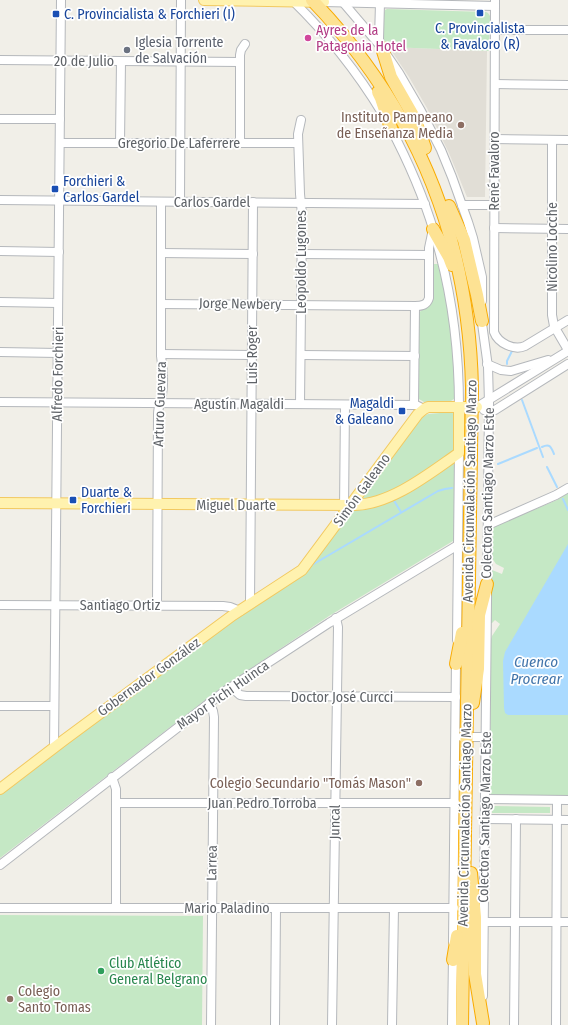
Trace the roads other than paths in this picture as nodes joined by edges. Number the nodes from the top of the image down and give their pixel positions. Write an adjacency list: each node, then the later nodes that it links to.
1 (61, 0): 16 (street, Alfredo Forchieri)
2 (181, 0): 18 (street)
3 (204, 0): 4 (main road)
4 (246, 0): 5 (main road)
5 (293, 1): 6 (main road); 25 (street, Colectora Santiago Marzo Este)
6 (318, 1): 7 (street); 10 (highway, Avenida Circunvalación Santiago Marzo); 34 (highway, Avenida Circunvalación Santiago Marzo)
7 (342, 1): 8 (street); 14 (street, Colectora Santiago Marzo Este)
8 (380, 3): 9 (street); 14 (street)
9 (495, 3): 11 (street, René Favaloro)
10 (337, 27): 25 (highway); 64 (highway, Avenida Circunvalación Santiago Marzo)
11 (495, 30): 12 (street); 20 (street, René Favaloro)
12 (568, 30)
13 (245, 44): 19 (street)
14 (382, 48): 34 (highway); 42 (street, Colectora Santiago Marzo Este)
15 (0, 60): 16 (street, 20 de Julio)
16 (60, 61): 17 (street, 20 de Julio); 23 (street, Alfredo Forchieri)
17 (121, 61): 18 (street, 20 de Julio); 30 (street)
18 (181, 61): 19 (street, 20 de Julio); 31 (street)
19 (240, 62): 32 (street)
20 (495, 84): 21 (street); 26 (street, René Favaloro)
21 (568, 85)
22 (0, 119): 23 (street)
23 (60, 119): 29 (street, Alfredo Forchieri)
24 (301, 120): 33 (street, Leopoldo Lugones)
25 (392, 131): 41 (street, Colectora Santiago Marzo Este)
26 (494, 139): 27 (street); 43 (street, René Favaloro)
27 (552, 140): 28 (street); 47 (street, Nicolino Locche)
28 (568, 140)
29 (60, 143): 30 (street, Gregorio De Laferrere); 36 (street, Alfredo Forchieri)
30 (120, 143): 31 (street, Gregorio De Laferrere)
31 (180, 143): 32 (street, Gregorio De Laferrere); 38 (street)
32 (240, 143): 33 (street, Gregorio De Laferrere)
33 (298, 143): 40 (street, Leopoldo Lugones)
34 (424, 148): 44 (highway, Avenida Circunvalación Santiago Marzo)
35 (0, 200): 36 (street, Carlos Gardel)
36 (59, 201): 37 (street, Carlos Gardel); 50 (street, Alfredo Forchieri)
37 (161, 202): 38 (street, Carlos Gardel); 51 (street, Arturo Guevara)
38 (180, 202): 39 (street, Carlos Gardel)
39 (253, 202): 40 (street, Carlos Gardel); 52 (street, Luis Roger)
40 (301, 203): 41 (street, Carlos Gardel); 53 (street, Leopoldo Lugones)
41 (425, 204): 46 (street, Colectora Santiago Marzo Este)
42 (462, 205): 43 (street); 62 (street, Colectora Santiago Marzo Este)
43 (494, 205): 45 (street, René Favaloro)
44 (449, 206): 62 (highway); 83 (highway, Avenida Circunvalación Santiago Marzo)
45 (494, 228): 47 (street); 63 (street, René Favaloro)
46 (433, 229): 54 (street); 64 (highway); 83 (street, Colectora Santiago Marzo Este)
47 (552, 229): 48 (street); 63 (street, Nicolino Locche)
48 (568, 229)
49 (0, 251): 50 (street)
50 (59, 252): 56 (street, Alfredo Forchieri)
51 (161, 253): 52 (street); 57 (street, Arturo Guevara)
52 (253, 254): 58 (street, Luis Roger)
53 (302, 254): 54 (street); 59 (street, Leopoldo Lugones)
54 (429, 255): 60 (street)
55 (0, 302): 56 (street)
56 (58, 303): 67 (street, Alfredo Forchieri)
57 (161, 304): 58 (street, Jorge Newbery); 68 (street, Arturo Guevara)
58 (252, 304): 59 (street, Jorge Newbery); 69 (street, Luis Roger)
59 (301, 305): 60 (street, Jorge Newbery); 70 (street, Leopoldo Lugones)
60 (415, 306): 71 (street)
61 (568, 320): 63 (street)
62 (482, 321): 73 (street, Colectora Santiago Marzo Este)
63 (555, 328): 65 (street, Nicolino Locche)
64 (469, 340): 83 (highway, Avenida Circunvalación Santiago Marzo)
65 (568, 350): 72 (street)
66 (0, 352): 67 (street)
67 (58, 353): 77 (street, Alfredo Forchieri)
68 (161, 354): 69 (street); 78 (street, Arturo Guevara)
69 (252, 354): 79 (street, Luis Roger)
70 (301, 355): 71 (street); 80 (street, Leopoldo Lugones)
71 (415, 356): 82 (street)
72 (560, 356): 73 (street); 75 (street)
73 (487, 364): 75 (street, Colectora Santiago Marzo Este)
74 (568, 364): 84 (street)
75 (489, 400): 83 (street); 84 (street, Colectora Santiago Marzo Este)
76 (0, 402): 77 (street, Agustín Magaldi)
77 (57, 403): 78 (street, Agustín Magaldi); 88 (street, Alfredo Forchieri)
78 (159, 403): 79 (street, Agustín Magaldi); 89 (street, Arturo Guevara)
79 (252, 404): 80 (street, Agustín Magaldi); 90 (street, Luis Roger)
80 (300, 404): 81 (street, Agustín Magaldi)
81 (345, 405): 82 (street, Agustín Magaldi); 91 (street)
82 (418, 407): 83 (main road, Agustín Magaldi); 91 (main road, Simón Galeano)
83 (469, 408): 84 (street); 85 (main road, Colectora Santiago Marzo Este); 93 (highway, Avenida Circunvalación Santiago Marzo); 110 (highway, Avenida Circunvalación Santiago Marzo)
84 (489, 411): 92 (street, Colectora Santiago Marzo Este)
85 (459, 453): 91 (main road, Miguel Duarte); 94 (street, Colectora Santiago Marzo Este)
86 (568, 488): 92 (street)
87 (0, 503): 88 (main road, Miguel Duarte)
88 (56, 503): 89 (main road, Miguel Duarte); 99 (street, Alfredo Forchieri)
89 (158, 504): 90 (main road, Miguel Duarte); 100 (street, Arturo Guevara)
90 (251, 505): 91 (main road, Miguel Duarte); 98 (street, Luis Roger)
91 (346, 508): 95 (main road, Simón Galeano)
92 (488, 525): 96 (street, Colectora Santiago Marzo Este)
93 (470, 541): 103 (highway); 111 (highway, Avenida Circunvalación Santiago Marzo)
94 (458, 544): 102 (street, Mayor Pichi Huinca); 103 (street, Colectora Santiago Marzo Este)
95 (302, 570): 98 (main road, Gobernador González)
96 (487, 584): 110 (highway); 112 (street, Colectora Santiago Marzo Este)
97 (0, 604): 99 (street, Santiago Ortiz)
98 (250, 604): 101 (main road, Gobernador González)
99 (55, 605): 100 (street, Santiago Ortiz); 109 (street, Alfredo Forchieri)
100 (157, 605): 101 (street, Santiago Ortiz)
101 (240, 611): 113 (main road, Gobernador González)
102 (336, 618): 104 (street, Mayor Pichi Huinca); 105 (street, Juncal)
103 (456, 664): 106 (street, Colectora Santiago Marzo Este)
104 (231, 687): 105 (street, Doctor José Curcci); 107 (street, Mayor Pichi Huinca)
105 (337, 696): 106 (street, Doctor José Curcci); 121 (street, Juncal)
106 (456, 697): 111 (street, Colectora Santiago Marzo Este)
107 (209, 703): 114 (street, Mayor Pichi Huinca); 120 (street, Larrea)
108 (0, 706): 109 (street)
109 (54, 706): 113 (street, Alfredo Forchieri)
110 (473, 706): 111 (highway, Avenida Circunvalación Santiago Marzo)
111 (465, 738): 112 (street); 122 (street, Colectora Santiago Marzo Este); 127 (highway, Avenida Circunvalación Santiago Marzo); 129 (highway, Avenida Circunvalación Santiago Marzo)
112 (486, 738): 116 (street, Colectora Santiago Marzo Este)
113 (54, 748): 115 (main road, Gobernador González)
114 (112, 777): 119 (street); 128 (street, Mayor Pichi Huinca)
115 (0, 790)
116 (485, 799): 117 (street); 123 (street, Colectora Santiago Marzo Este)
117 (558, 800): 118 (street); 125 (street)
118 (568, 800)
119 (116, 803): 120 (street, Juan Pedro Torroba); 131 (street)
120 (213, 803): 121 (street, Juan Pedro Torroba); 132 (street, Larrea)
121 (335, 803): 122 (street, Juan Pedro Torroba); 134 (street, Juncal)
122 (455, 803): 136 (street, Colectora Santiago Marzo Este)
123 (485, 819): 124 (street); 137 (street, Colectora Santiago Marzo Este)
124 (516, 819): 125 (street); 138 (street)
125 (557, 820): 126 (street); 139 (street)
126 (568, 820)
127 (465, 849): 141 (highway); 148 (highway, Avenida Circunvalación Santiago Marzo)
128 (1, 864)
129 (471, 872): 142 (highway); 149 (highway, Avenida Circunvalación Santiago Marzo)
130 (0, 908): 131 (street, Mario Paladino)
131 (116, 908): 132 (street, Mario Paladino)
132 (212, 908): 133 (street, Mario Paladino); 143 (street, Larrea)
133 (276, 908): 134 (street, Mario Paladino); 144 (street)
134 (334, 908): 135 (street, Mario Paladino); 145 (street, Juncal)
135 (394, 908): 136 (street, Mario Paladino); 146 (street)
136 (454, 908): 141 (street, Colectora Santiago Marzo Este)
137 (484, 922): 138 (street); 142 (street, Colectora Santiago Marzo Este)
138 (515, 922): 139 (street); 150 (street)
139 (557, 922): 140 (street); 151 (street)
140 (568, 922)
141 (453, 960): 147 (street, Colectora Santiago Marzo Este)
142 (483, 1024)
143 (211, 1025)
144 (275, 1025)
145 (332, 1025)
146 (392, 1025)
147 (452, 1025)
148 (462, 1025)
149 (468, 1025)
150 (514, 1025)
151 (556, 1025)

